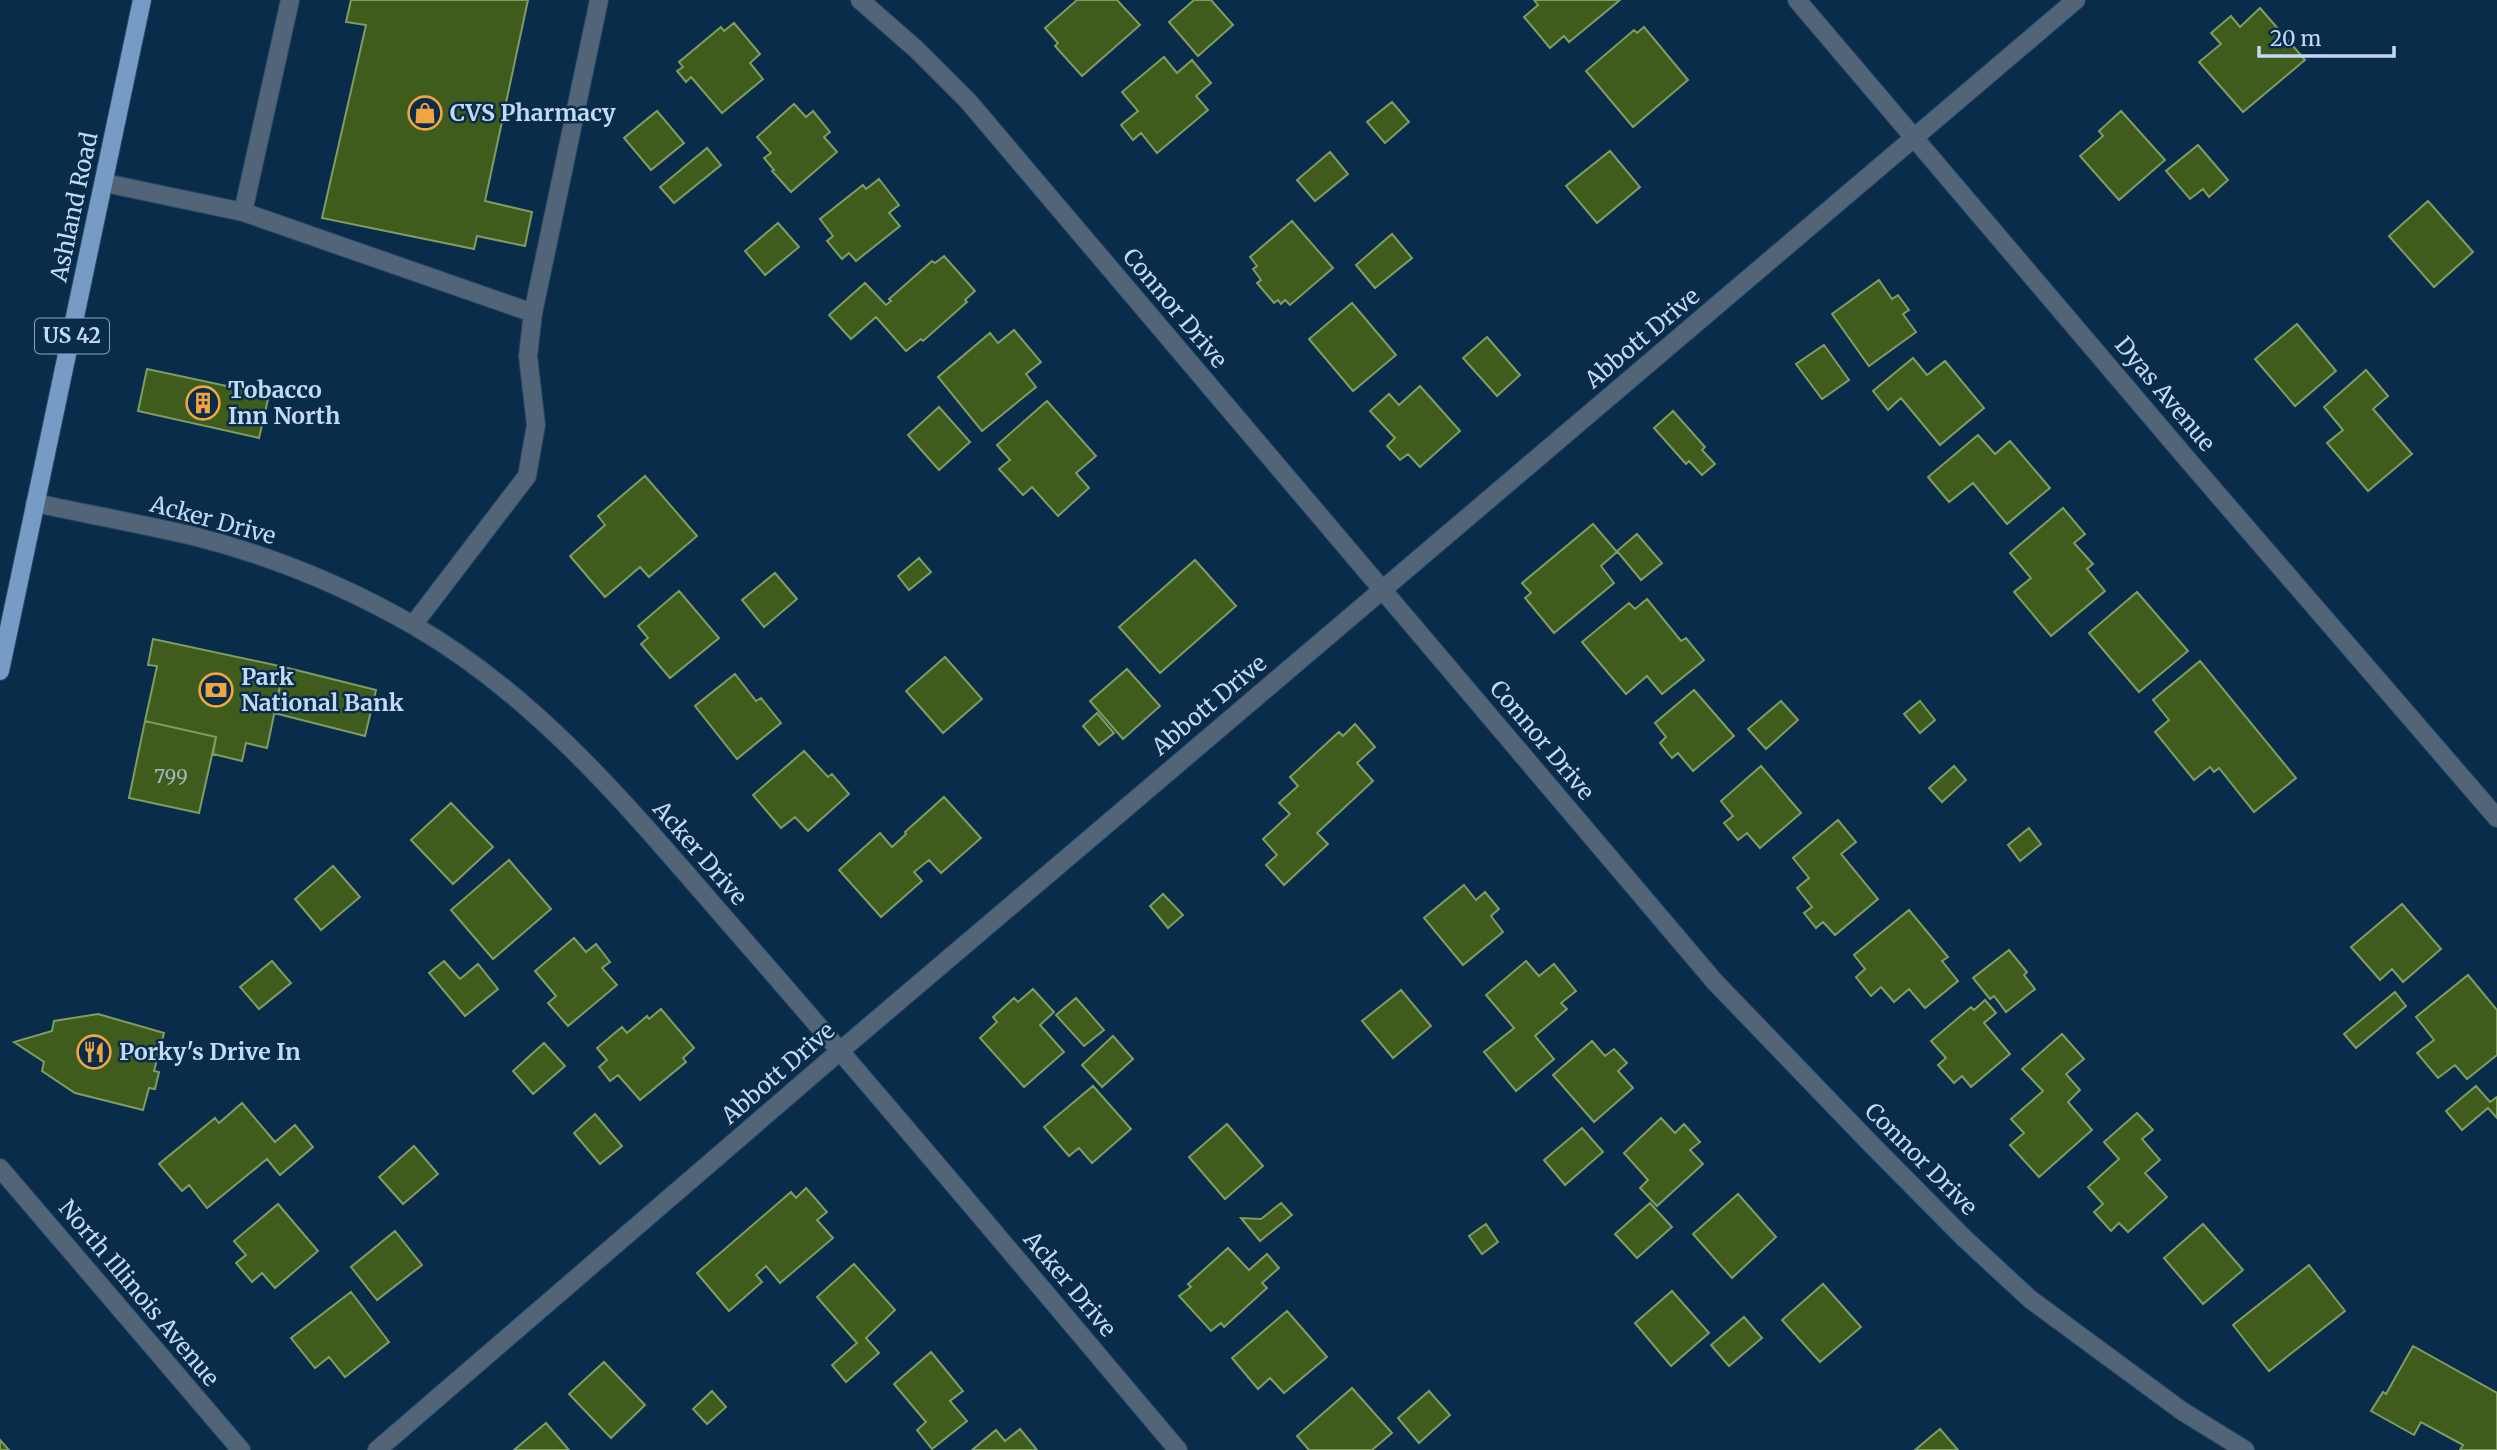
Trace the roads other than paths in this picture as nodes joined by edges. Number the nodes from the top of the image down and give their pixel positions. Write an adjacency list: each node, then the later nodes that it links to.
1 (142, 0): 8 (main road, Ashland Road / US 42)
2 (290, 0): 9 (street)
3 (599, 0): 10 (street)
4 (860, 0): 12 (street, Connor Drive)
5 (1797, 0): 7 (street, Dyas Avenue)
6 (2077, 0): 7 (street, Abbott Drive)
7 (1916, 138): 12 (street, Abbott Drive); 15 (street, Dyas Avenue)
8 (105, 183): 9 (street); 11 (main road, Ashland Road / US 42)
9 (243, 212): 10 (street)
10 (533, 313): 13 (street)
11 (35, 503): 13 (street, Acker Drive); 14 (main road, Ashland Road / US 42)
12 (1383, 590): 16 (street, Abbott Drive); 21 (street, Connor Drive)
13 (413, 625): 16 (street, Acker Drive)
14 (0, 671)
15 (2497, 818)
16 (841, 1051): 19 (street, Abbott Drive); 20 (street, Acker Drive)
17 (0, 1168): 18 (street, North Illinois Avenue)
18 (241, 1450)
19 (377, 1450)
20 (1178, 1450)
21 (2245, 1450)

